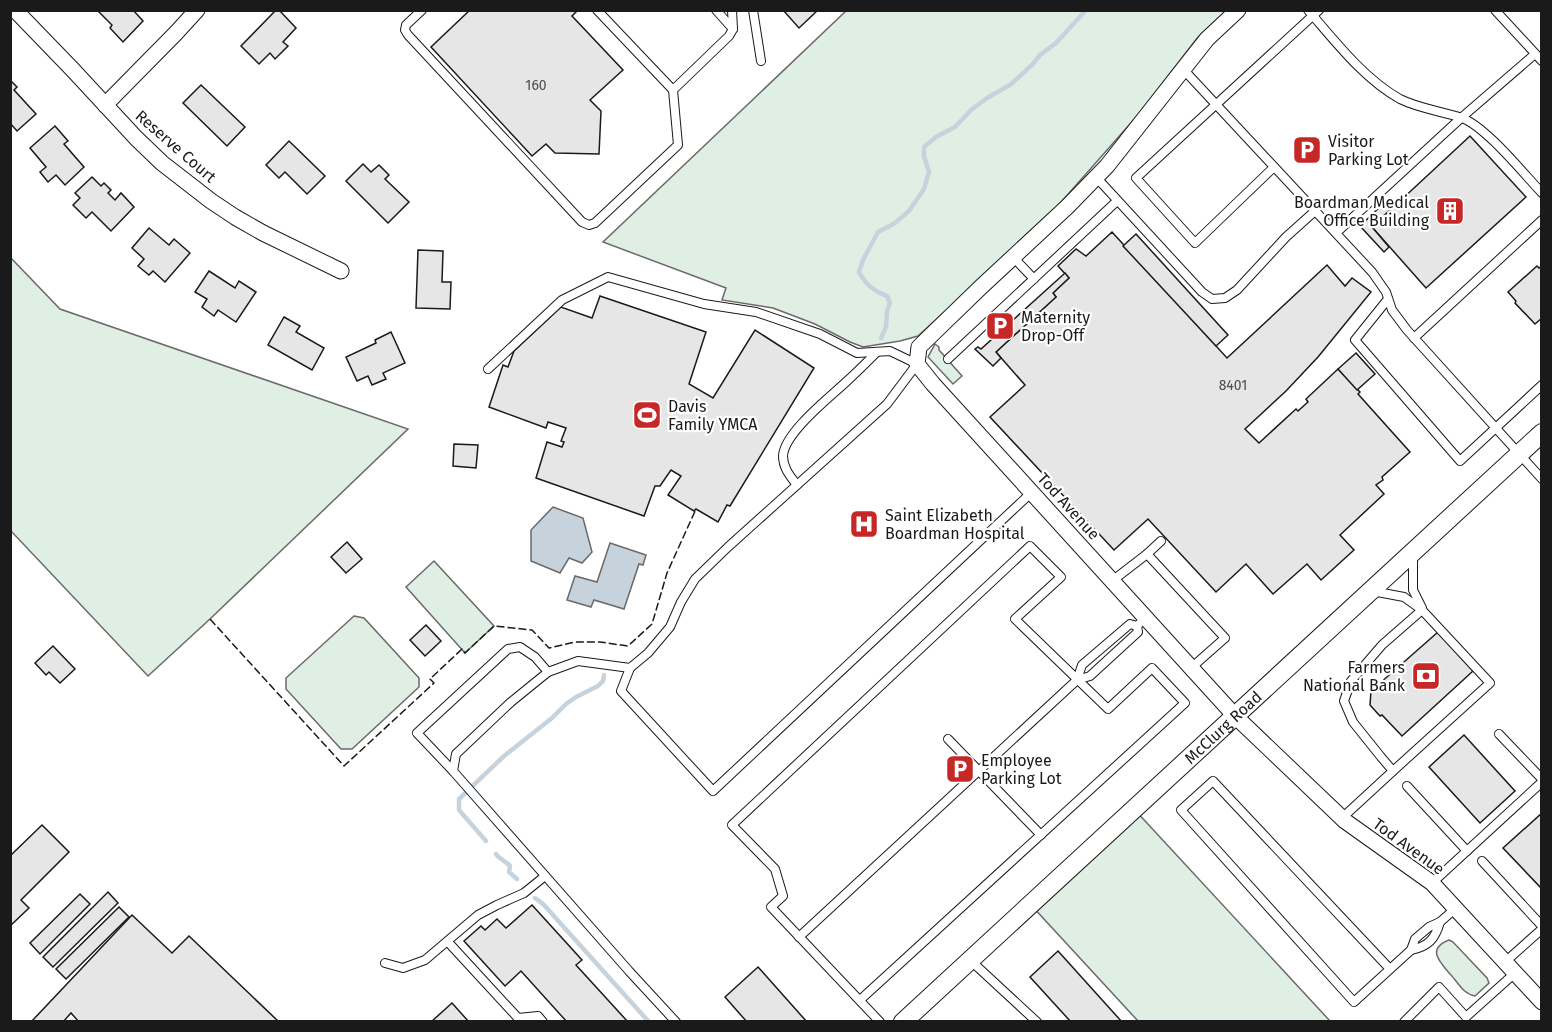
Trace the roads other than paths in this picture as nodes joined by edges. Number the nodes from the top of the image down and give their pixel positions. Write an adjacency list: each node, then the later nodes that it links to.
1 (15, 10): 17 (street, Reserve Court)
2 (196, 10): 17 (street)
3 (422, 10): 16 (lane)
4 (597, 10): 16 (lane)
5 (716, 10): 11 (lane)
6 (732, 10): 11 (lane)
7 (753, 10): 13 (lane)
8 (1238, 10): 15 (street)
9 (1495, 10): 12 (lane)
10 (1313, 12): 18 (lane); 19 (lane)
11 (733, 29): 16 (lane)
12 (1535, 54): 14 (lane); 19 (lane)
13 (761, 61)
14 (1542, 61)
15 (1183, 69): 18 (lane); 21 (street)
16 (673, 90)
17 (105, 105): 28 (street, Reserve Court)
18 (1216, 105): 20 (lane); 20 (lane)
19 (1461, 118): 22 (lane); 26 (lane)
20 (1274, 167): 24 (lane)
21 (1096, 177): 23 (lane); 27 (street)
22 (1542, 193)
23 (1118, 201): 24 (lane); 29 (lane)
24 (1315, 211): 26 (lane)
25 (1542, 220): 31 (lane)
26 (1336, 233): 30 (lane)
27 (1013, 257): 29 (lane); 34 (street)
28 (341, 271)
29 (1034, 279): 33 (lane)
30 (1389, 299): 31 (lane); 37 (lane)
31 (1414, 338): 37 (lane)
32 (877, 352): 34 (lane); 35 (lane); 41 (lane)
33 (948, 359)
34 (917, 364): 41 (lane); 42 (street, Tod Avenue)
35 (488, 369)
36 (1542, 385): 37 (lane)
37 (1496, 428): 39 (lane)
38 (1542, 433): 39 (street, McClurg Road)
39 (1519, 454): 40 (lane); 44 (street, McClurg Road)
40 (1542, 479)
41 (797, 485): 50 (lane)
42 (1032, 492): 46 (street, Tod Avenue); 50 (lane)
43 (1161, 541): 45 (lane)
44 (1412, 552): 47 (street, McClurg Road); 48 (lane)
45 (1147, 554): 46 (lane); 51 (lane)
46 (1112, 581): 49 (street, Tod Avenue)
47 (1371, 591): 48 (lane); 54 (street, McClurg Road)
48 (1422, 610): 59 (lane); 59 (lane)
49 (1142, 622): 51 (street, Tod Avenue); 53 (lane); 53 (lane)
50 (630, 668): 52 (lane)
51 (1191, 668): 54 (street, Tod Avenue)
52 (548, 672): 57 (lane); 57 (lane)
53 (1077, 680): 58 (lane); 63 (lane); 70 (lane)
54 (1235, 716): 62 (street, Tod Avenue); 72 (street, McClurg Road)
55 (1499, 734): 60 (lane)
56 (948, 739): 58 (lane)
57 (453, 771): 66 (lane)
58 (980, 771): 63 (lane); 70 (lane)
59 (1394, 771): 62 (lane)
60 (1542, 781): 64 (lane)
61 (1407, 786): 64 (lane)
62 (1342, 818): 67 (street, Tod Avenue)
63 (1041, 835): 76 (lane)
64 (1467, 850): 67 (lane)
65 (1482, 861): 69 (lane)
66 (545, 876): 71 (lane); 80 (lane)
67 (1432, 883): 68 (street, Tod Avenue)
68 (1456, 908): 74 (street, Tod Avenue); 75 (lane)
69 (1542, 928): 74 (lane)
70 (799, 937): 76 (lane)
71 (448, 942): 73 (lane); 79 (lane)
72 (970, 960): 82 (street, McClurg Road); 83 (lane)
73 (385, 963)
74 (1510, 968): 77 (street, Tod Avenue); 78 (lane)
75 (1390, 969): 75 (lane)
76 (860, 1000): 81 (lane)
77 (1542, 1002)
78 (1463, 1019): 84 (lane)
79 (543, 1022)
80 (676, 1022)
81 (880, 1022)
82 (903, 1022)
83 (1037, 1022)
84 (1404, 1022)

